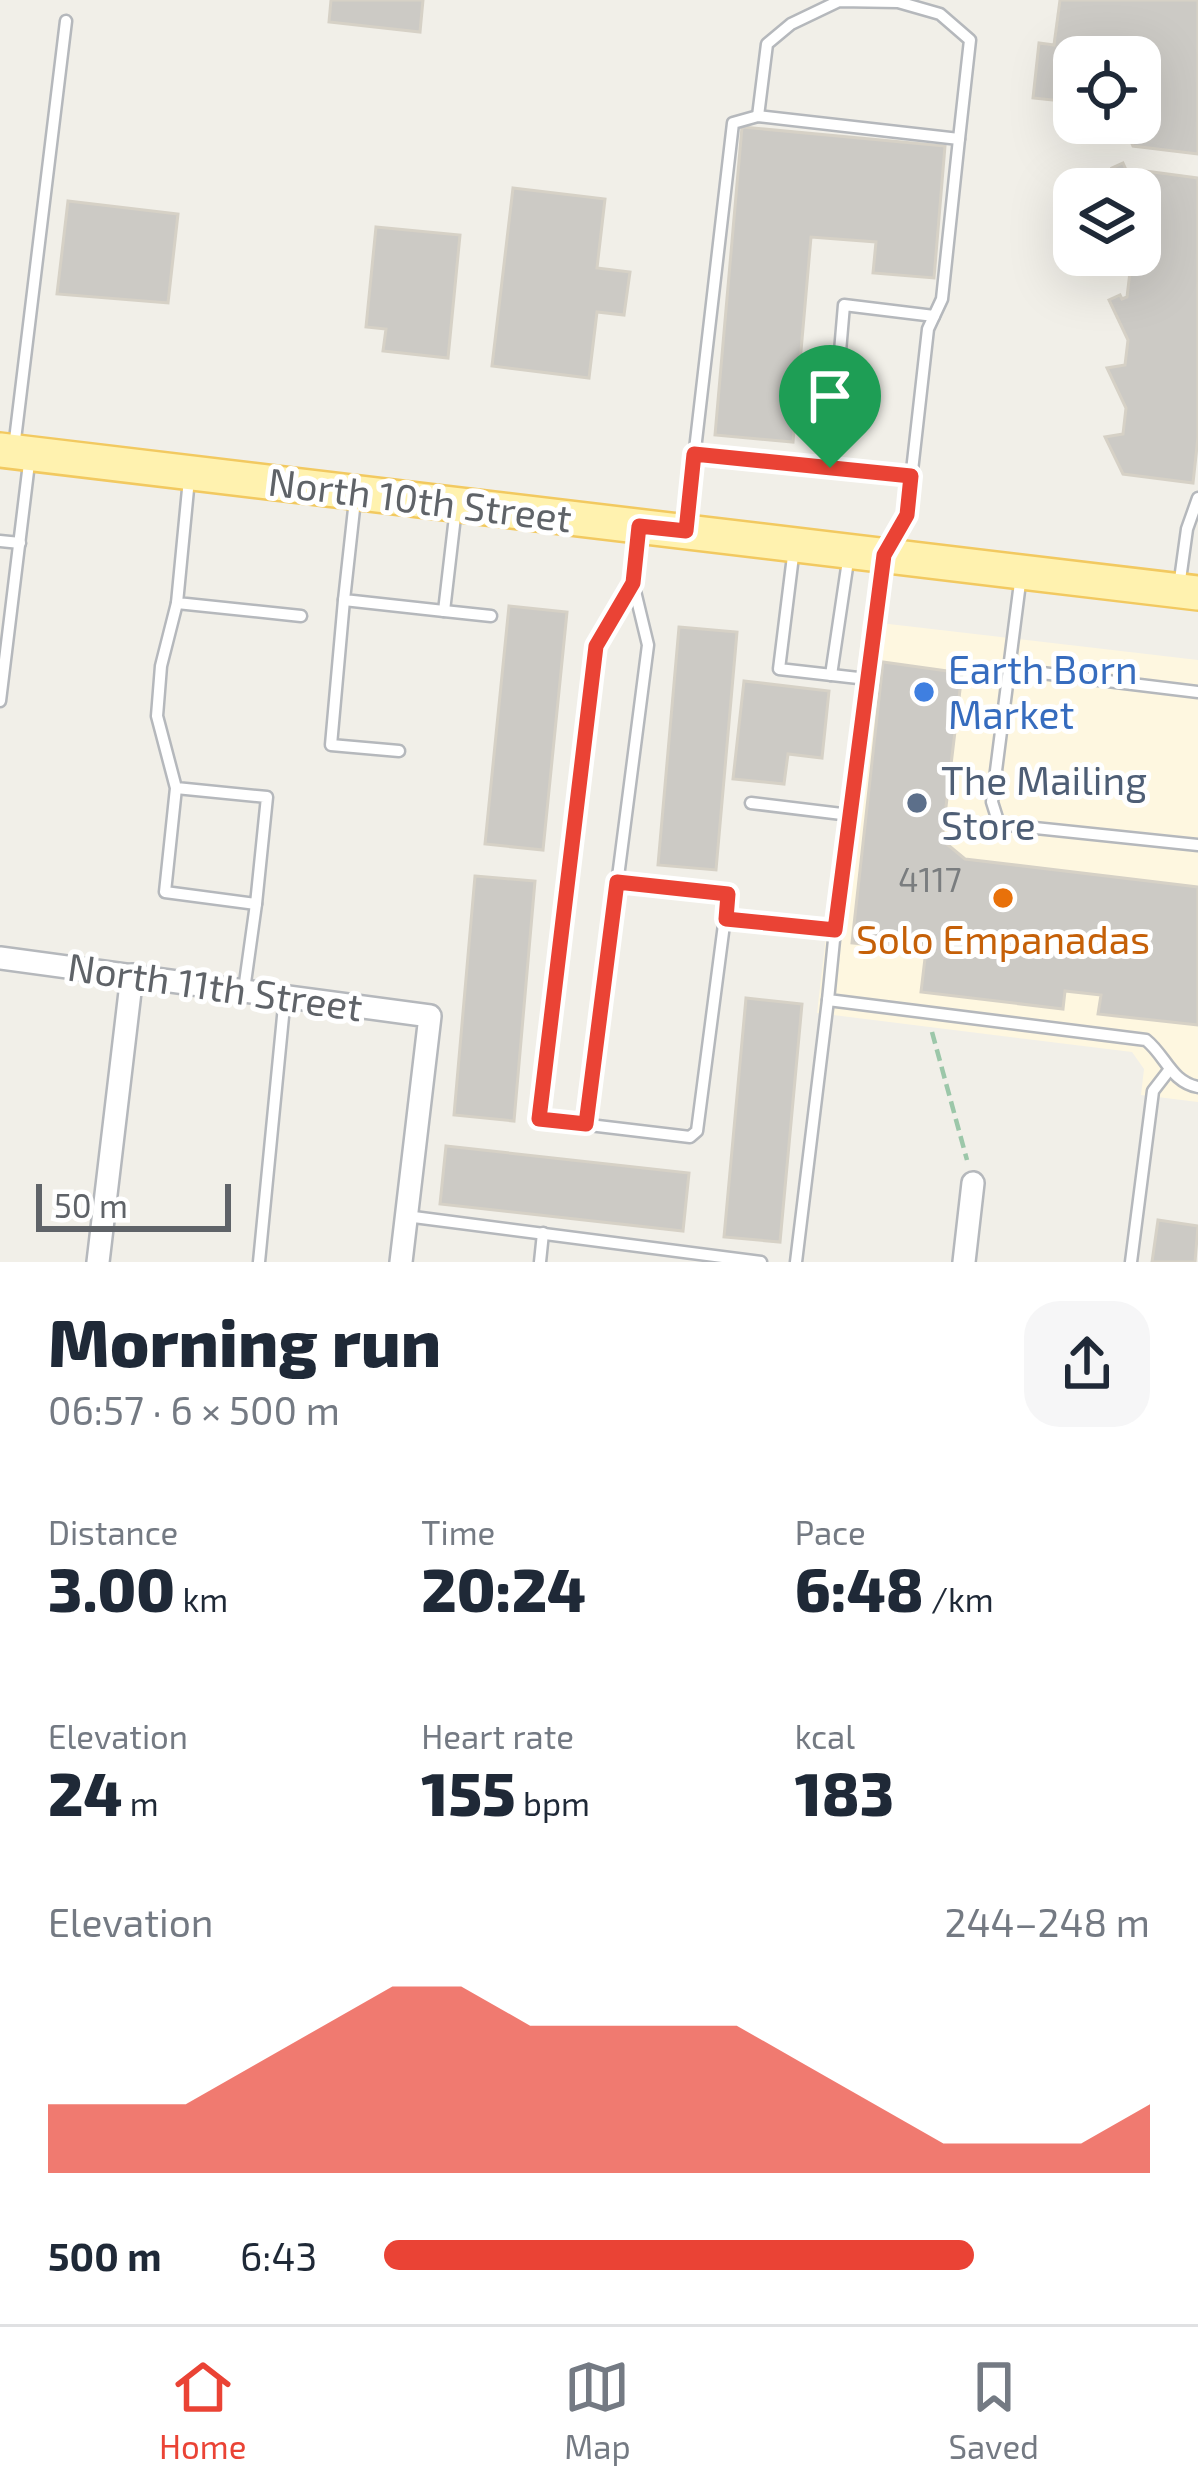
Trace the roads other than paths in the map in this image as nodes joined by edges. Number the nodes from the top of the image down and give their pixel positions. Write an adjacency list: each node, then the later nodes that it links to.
1 (66, 21): 5 (lane)
2 (758, 116): 3 (lane); 3 (lane); 6 (lane)
3 (959, 139): 4 (lane)
4 (934, 316): 7 (lane); 9 (lane)
5 (14, 452): 8 (main road, North 10th Street); 16 (lane)
6 (694, 454): 7 (lane); 14 (lane)
7 (830, 468): 9 (lane)
8 (190, 472): 10 (main road, North 10th Street); 24 (lane)
9 (911, 476): 19 (lane)
10 (356, 492): 12 (main road, North 10th Street); 23 (lane)
11 (1198, 498): 22 (lane)
12 (456, 504): 13 (main road, North 10th Street); 25 (lane)
13 (639, 526): 14 (main road, North 10th Street); 21 (lane)
14 (686, 531): 17 (main road, North 10th Street)
15 (0, 541): 16 (lane)
16 (20, 543): 32 (lane)
17 (794, 545): 18 (main road, North 10th Street); 29 (lane)
18 (849, 551): 19 (main road, North 10th Street); 29 (lane)
19 (884, 555): 20 (main road, North 10th Street); 30 (lane)
20 (1021, 572): 22 (main road, North 10th Street); 28 (lane)
21 (633, 583): 38 (lane); 49 (lane)
22 (1188, 592)
23 (344, 600): 25 (lane); 33 (lane)
24 (177, 603): 26 (lane); 34 (lane)
25 (444, 611): 27 (lane)
26 (301, 616)
27 (491, 616)
28 (1009, 670): 31 (lane); 37 (lane)
29 (832, 675): 30 (lane)
30 (866, 680): 36 (lane)
31 (1198, 692)
32 (0, 700)
33 (398, 751)
34 (176, 788): 39 (lane); 39 (lane)
35 (752, 802): 36 (lane)
36 (850, 814): 41 (lane)
37 (1198, 845)
38 (617, 882): 40 (lane); 49 (lane)
39 (256, 904): 44 (lane)
40 (726, 919): 41 (lane); 49 (lane)
41 (835, 930): 46 (lane)
42 (0, 958): 43 (street, North 11th Street)
43 (132, 975): 44 (street, North 11th Street); 53 (street)
44 (244, 990): 45 (street, North 11th Street)
45 (285, 996): 51 (street, North 11th Street); 54 (lane)
46 (828, 1000): 47 (lane); 58 (lane)
47 (1169, 1069): 48 (lane); 60 (lane)
48 (1198, 1087)
49 (586, 1124)
50 (974, 1183): 59 (street)
51 (406, 1216): 52 (lane); 55 (street)
52 (543, 1232): 56 (lane); 57 (lane)
53 (98, 1262)
54 (259, 1262)
55 (401, 1262)
56 (540, 1262)
57 (760, 1262)
58 (796, 1262)
59 (964, 1262)
60 (1131, 1262)

